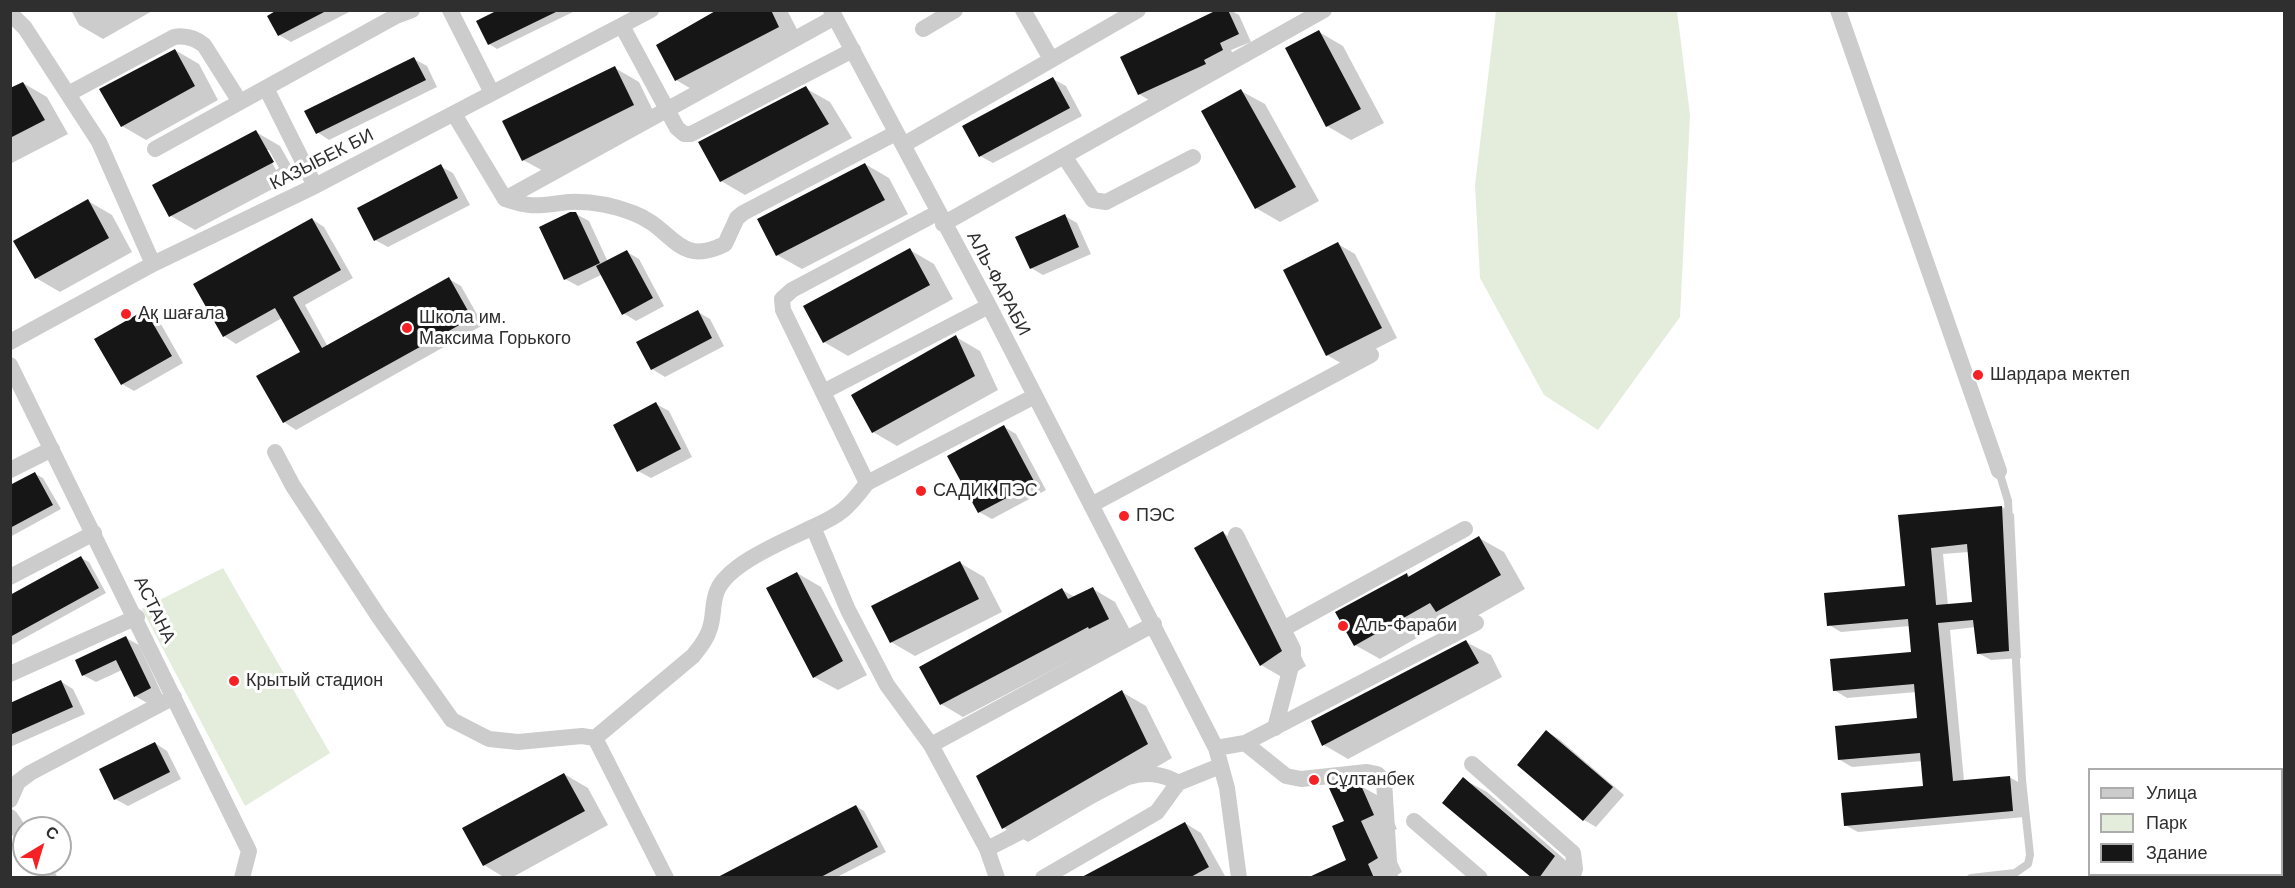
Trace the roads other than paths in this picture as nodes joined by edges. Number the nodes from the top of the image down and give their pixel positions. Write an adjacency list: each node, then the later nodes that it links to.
1 (412, 10): 15 (street)
2 (450, 10): 16 (street)
3 (651, 10): 11 (street, КАЗЫБЕК БИ)
4 (955, 10): 12 (street)
5 (1023, 10): 14 (street)
6 (1138, 10): 14 (street)
7 (1324, 10): 23 (street)
8 (1838, 10): 38 (street)
9 (833, 14): 13 (street, АЛЬ-ФАРАБИ); 19 (street)
10 (11, 15): 17 (street)
11 (622, 26): 16 (street, КАЗЫБЕК БИ); 19 (street)
12 (923, 29)
13 (853, 50): 19 (street); 21 (street, АЛЬ-ФАРАБИ)
14 (1051, 59): 21 (street)
15 (266, 88): 18 (street); 25 (street)
16 (492, 93): 20 (street, КАЗЫБЕК БИ)
17 (68, 94): 18 (street); 28 (street)
18 (240, 102): 22 (street)
19 (666, 110): 26 (street)
20 (454, 114): 25 (street, КАЗЫБЕК БИ); 26 (street)
21 (899, 139): 26 (street); 27 (street, АЛЬ-ФАРАБИ)
22 (155, 149)
23 (1064, 156): 24 (street); 27 (street)
24 (1193, 156)
25 (315, 186): 28 (street, КАЗЫБЕК БИ)
26 (505, 199)
27 (940, 218): 29 (street, АЛЬ-ФАРАБИ); 33 (street)
28 (153, 264): 30 (street, КАЗЫБЕК БИ)
29 (989, 306): 33 (street); 34 (street, АЛЬ-ФАРАБИ)
30 (10, 342)
31 (1371, 355): 40 (street)
32 (10, 365): 35 (street, АСТАНА)
33 (823, 392): 39 (street)
34 (1035, 396): 39 (street); 40 (street, АЛЬ-ФАРАБИ)
35 (52, 449): 37 (street); 43 (street, АСТАНА)
36 (275, 452): 53 (street)
37 (10, 470)
38 (1999, 471): 71 (lane)
39 (867, 483): 41 (street)
40 (1091, 506): 48 (street, АЛЬ-ФАРАБИ)
41 (813, 527): 53 (street); 55 (street)
42 (1465, 529): 49 (street)
43 (94, 533): 45 (street); 46 (street, АСТАНА)
44 (1236, 535): 49 (street)
45 (10, 577)
46 (136, 617): 50 (street); 51 (street, АСТАНА)
47 (1476, 623): 52 (street)
48 (1154, 624): 55 (street); 56 (street, АЛЬ-ФАРАБИ)
49 (1283, 629): 52 (street)
50 (10, 674)
51 (174, 697): 60 (street); 63 (street, АСТАНА)
52 (1275, 728): 54 (street)
53 (596, 738): 64 (street)
54 (1245, 743): 56 (street); 68 (street)
55 (931, 745): 62 (street)
56 (1216, 748): 58 (street, АЛЬ-ФАРАБИ)
57 (1472, 764): 70 (street)
58 (1220, 766): 59 (street); 67 (street, АЛЬ-ФАРАБИ)
59 (1178, 783): 62 (street); 66 (street)
60 (10, 800)
61 (1414, 820): 69 (street)
62 (987, 849): 65 (street)
63 (242, 878)
64 (666, 878)
65 (997, 878)
66 (1043, 878)
67 (1239, 878)
68 (1390, 878)
69 (1480, 878)
70 (1572, 878)
71 (1971, 878)

